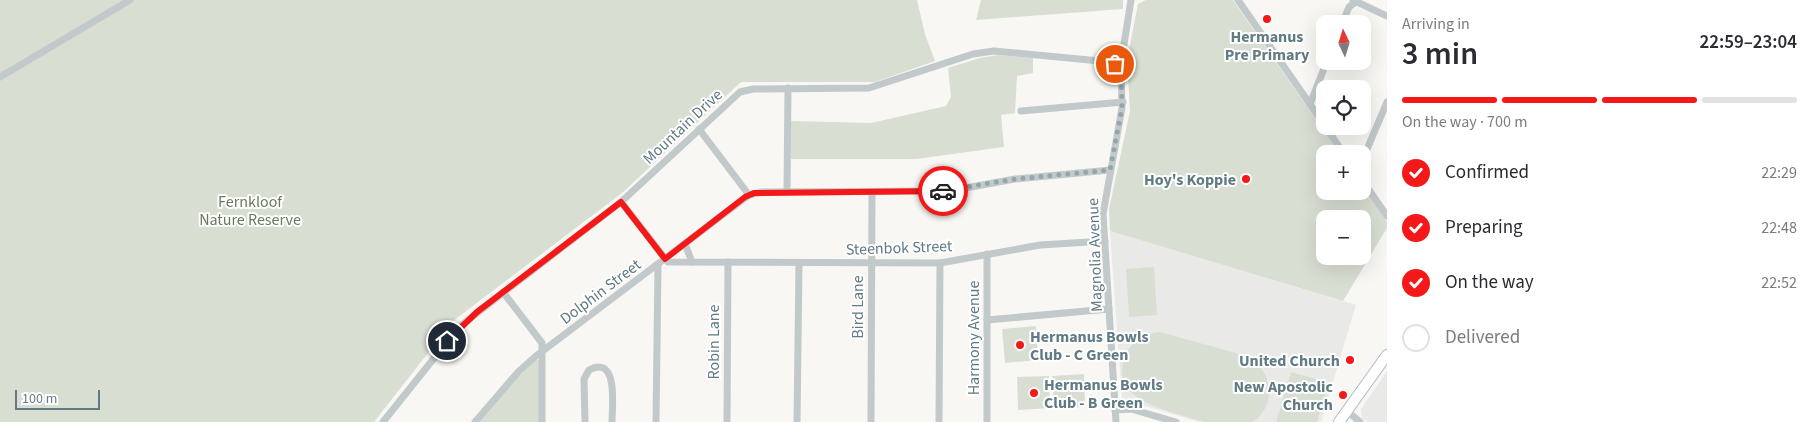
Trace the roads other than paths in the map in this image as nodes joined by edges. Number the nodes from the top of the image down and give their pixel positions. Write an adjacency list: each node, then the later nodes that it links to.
1 (130, 0): 11 (street)
2 (1126, 0): 6 (street)
3 (1131, 0): 6 (street, Magnolia Avenue)
4 (1238, 0): 15 (street)
5 (1356, 1): 7 (street); 8 (street)
6 (1128, 10): 9 (street, Magnolia Avenue)
7 (1346, 15)
8 (1387, 16)
9 (1121, 63): 12 (street, Mountain Drive); 13 (street, Magnolia Avenue)
10 (1323, 70): 15 (street)
11 (0, 77)
12 (788, 88): 18 (street, Mountain Drive); 21 (street)
13 (1123, 102): 16 (street); 20 (street, Magnolia Avenue)
14 (1387, 102): 19 (street)
15 (1310, 104): 17 (street)
16 (1021, 111)
17 (1316, 113)
18 (699, 129): 24 (street); 25 (street, Mountain Drive)
19 (1369, 145)
20 (1110, 170): 22 (street, Dolphin Street); 27 (street, Magnolia Avenue)
21 (787, 191): 22 (street, Dolphin Street); 24 (street, Dolphin Street)
22 (872, 192): 34 (street, Bird Lane)
23 (1371, 193): 26 (street)
24 (750, 195): 28 (street, Dolphin Street)
25 (621, 202): 30 (street); 37 (street, Mountain Drive)
26 (1387, 216)
27 (1104, 241): 29 (street, Steenbok Street); 38 (street, Magnolia Avenue)
28 (685, 244): 30 (street, Dolphin Street); 31 (street)
29 (987, 254): 35 (street, Steenbok Street); 39 (street, Harmony Avenue)
30 (665, 259): 31 (street, Steenbok Street); 36 (street, Dolphin Street)
31 (692, 262): 32 (street, Steenbok Street)
32 (728, 262): 33 (street, Steenbok Street); 51 (street, Robin Lane)
33 (799, 263): 34 (street, Steenbok Street); 52 (street)
34 (872, 263): 35 (street, Steenbok Street); 53 (street, Bird Lane)
35 (940, 263): 54 (street)
36 (658, 265): 40 (street, Dolphin Street); 50 (street)
37 (503, 292): 40 (street); 45 (street, Mountain Drive)
38 (1109, 309): 39 (street); 43 (street, Magnolia Avenue)
39 (987, 320): 55 (street, Harmony Avenue)
40 (542, 351): 46 (street, Dolphin Street); 47 (street)
41 (1387, 355): 44 (main road)
42 (1387, 362): 44 (main road)
43 (1115, 410): 56 (street, Magnolia Avenue); 57 (street)
44 (1348, 416): 58 (main road); 59 (street)
45 (384, 422)
46 (475, 422)
47 (542, 422)
48 (585, 422): 49 (street)
49 (612, 422)
50 (656, 422)
51 (726, 422)
52 (797, 422)
53 (870, 422)
54 (939, 422)
55 (987, 422)
56 (1116, 422)
57 (1176, 422)
58 (1339, 422)
59 (1360, 422)

